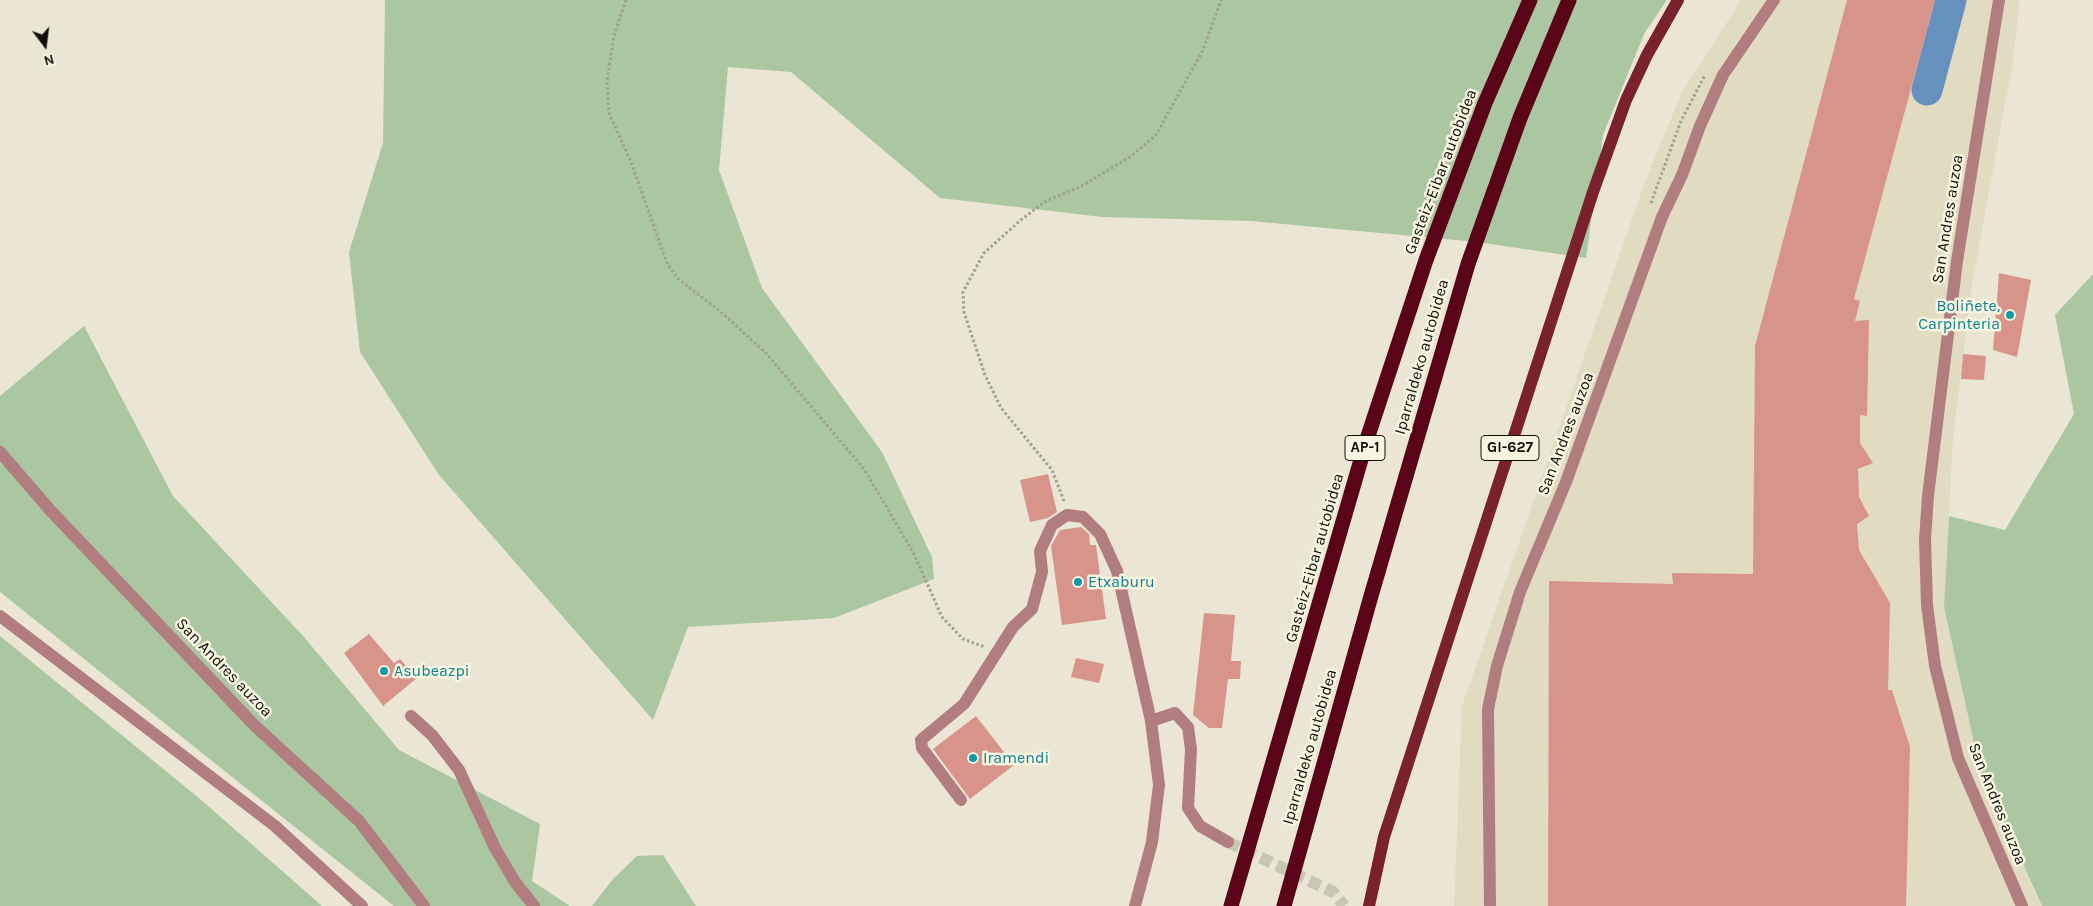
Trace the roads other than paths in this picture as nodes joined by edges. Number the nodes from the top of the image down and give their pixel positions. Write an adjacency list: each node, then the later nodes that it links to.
1 (1530, 0): 16 (highway, Gasteiz-Eibar autobidea / AP-1)
2 (1569, 0): 17 (highway, Iparraldeko autobidea / AP-1)
3 (1678, 0): 18 (main road, GI-627)
4 (1774, 0): 19 (street, San Andres auzoa)
5 (1999, 0): 20 (street, San Andres auzoa)
6 (0, 452): 13 (street, San Andres auzoa)
7 (0, 616): 12 (street)
8 (411, 716): 14 (street)
9 (1151, 721): 10 (street); 11 (street); 15 (street)
10 (961, 800)
11 (1228, 842)
12 (362, 906)
13 (424, 906)
14 (534, 906)
15 (1135, 906)
16 (1231, 906)
17 (1284, 906)
18 (1369, 906)
19 (1490, 906)
20 (2022, 906)

